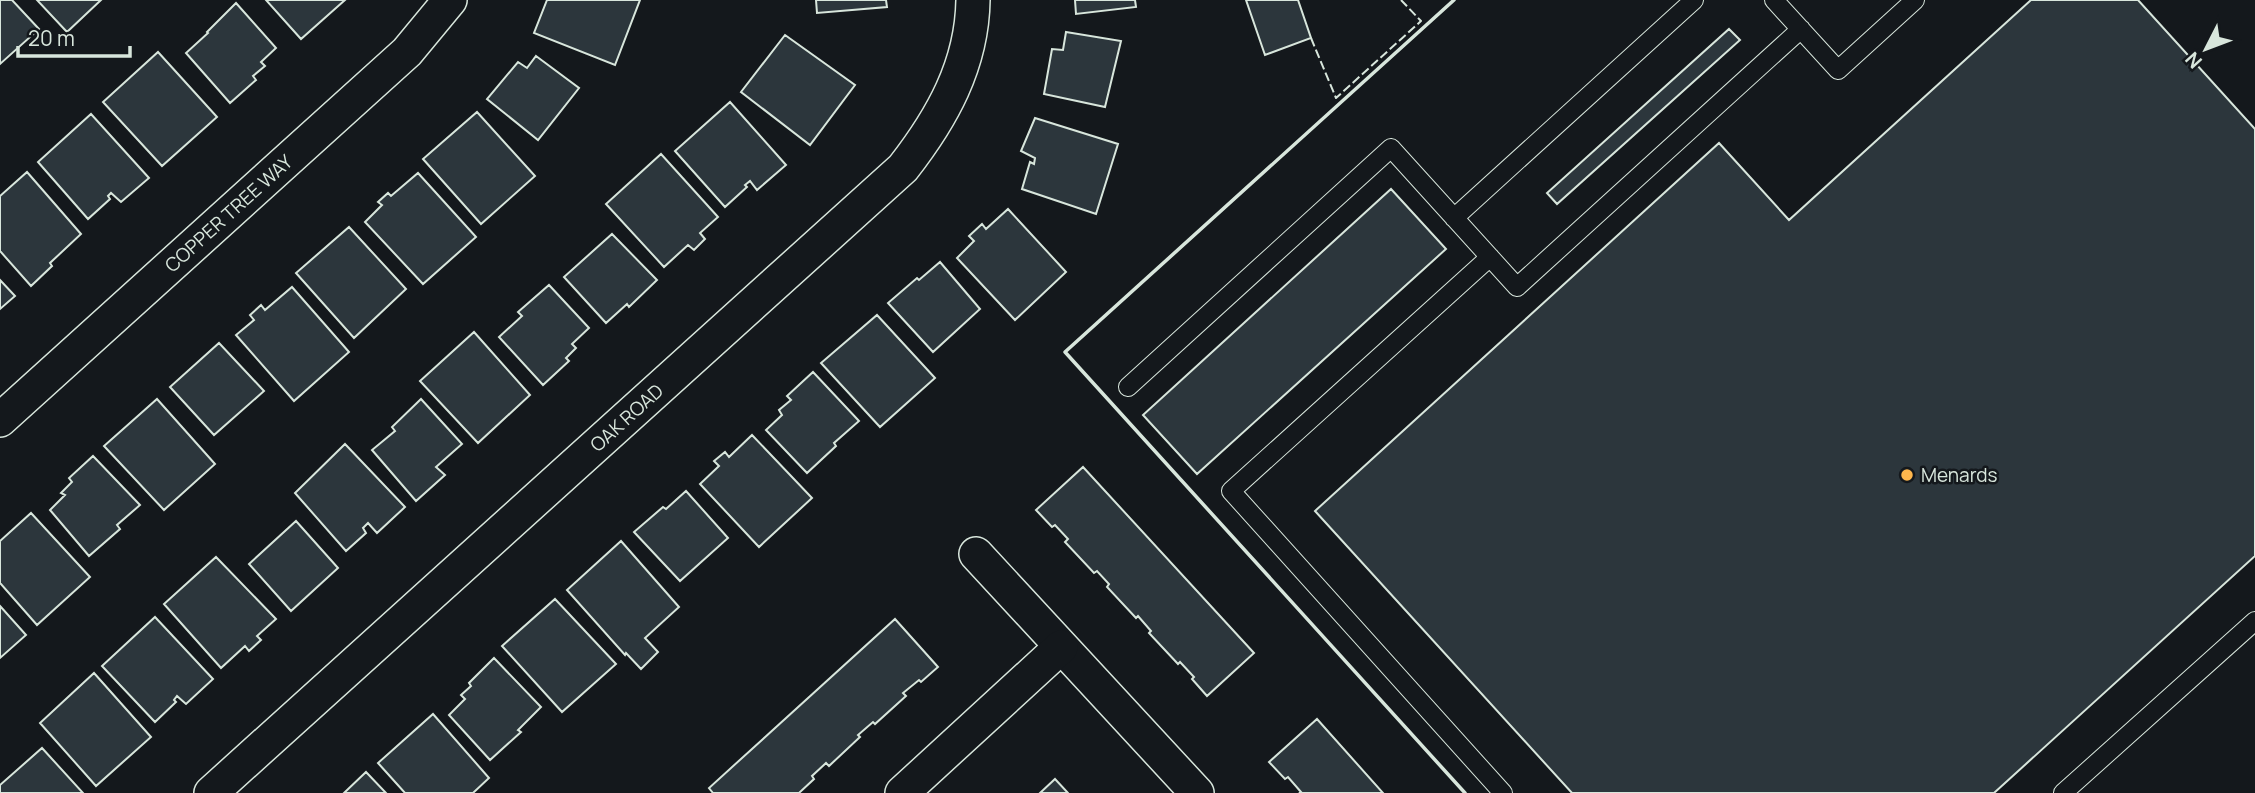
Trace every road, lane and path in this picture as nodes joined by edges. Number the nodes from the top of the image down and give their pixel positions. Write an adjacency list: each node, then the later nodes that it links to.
1 (450, 0): 10 (street, COPPER TREE WAY)
2 (973, 0): 14 (street, OAK ROAD)
3 (1694, 0): 7 (lane)
4 (1774, 0): 6 (lane)
5 (1915, 0): 6 (lane)
6 (1801, 29): 8 (lane)
7 (1454, 218): 8 (lane); 9 (lane)
8 (1490, 257): 17 (lane)
9 (1128, 387)
10 (0, 420)
11 (976, 554): 13 (street)
12 (2255, 621): 18 (lane)
13 (1061, 647): 15 (street); 16 (street)
14 (211, 793)
15 (902, 793)
16 (1196, 793)
17 (1503, 793)
18 (2063, 793)

